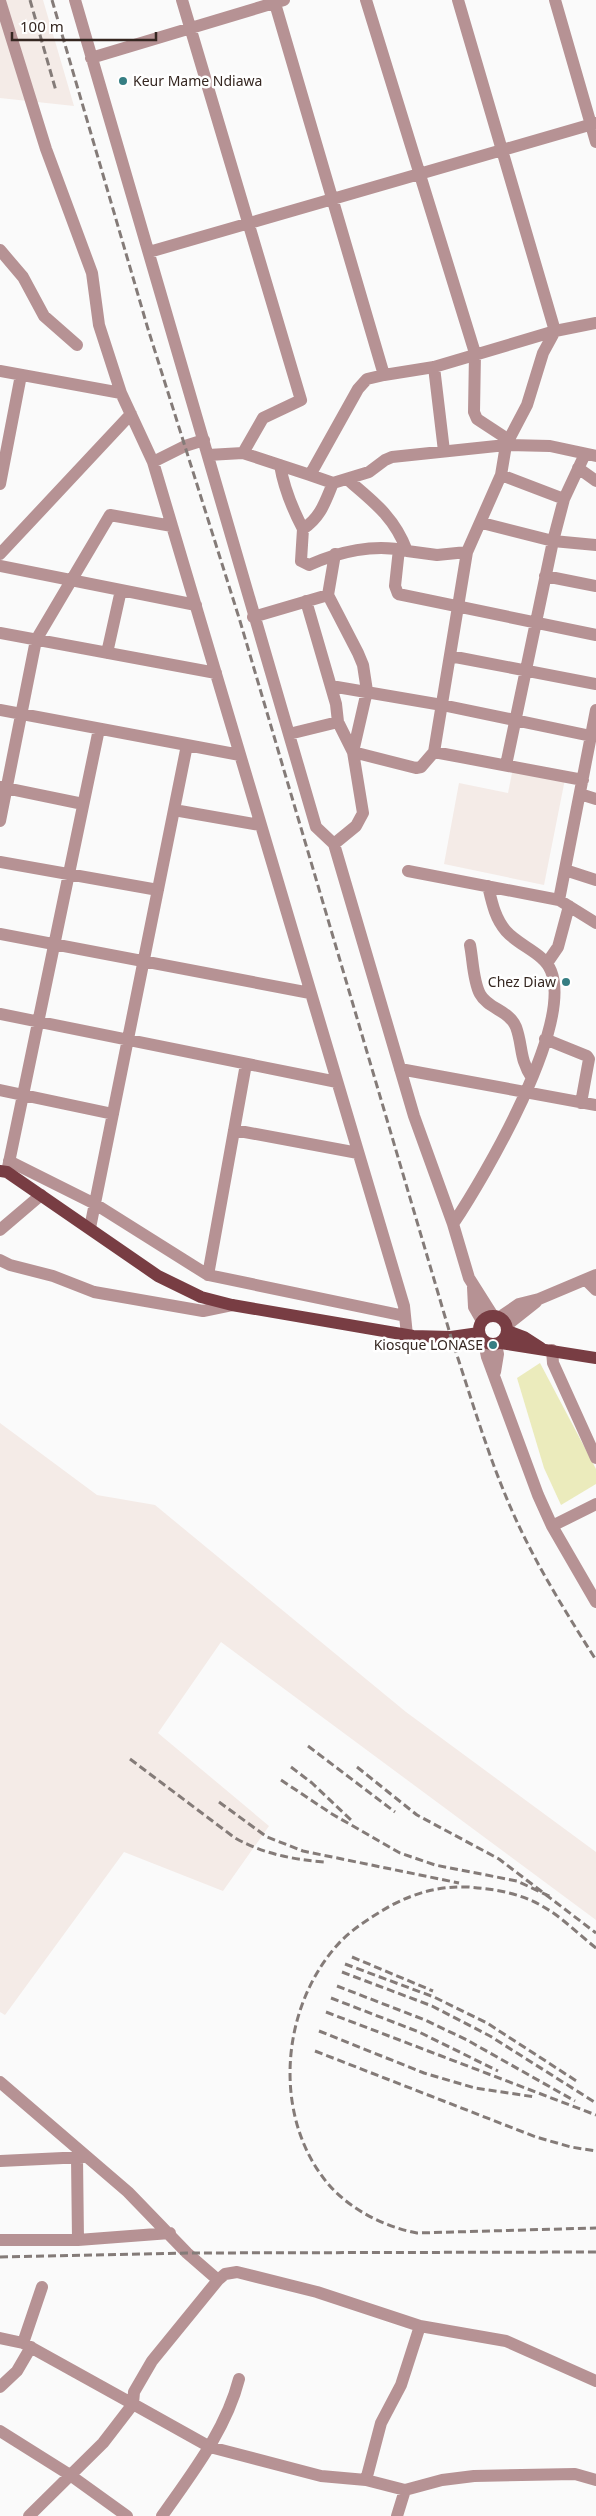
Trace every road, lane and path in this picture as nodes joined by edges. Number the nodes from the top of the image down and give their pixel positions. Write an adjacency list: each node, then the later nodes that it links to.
1 (75, 0): 9 (street)
2 (182, 0): 8 (street)
3 (366, 0): 13 (street)
4 (458, 0): 12 (street)
5 (555, 0): 10 (street)
6 (0, 1): 26 (street)
7 (278, 1): 8 (street); 14 (street)
8 (191, 28): 9 (street); 15 (street)
9 (91, 58): 17 (street)
10 (593, 124): 11 (street); 12 (street)
11 (596, 142)
12 (502, 150): 13 (street); 19 (street)
13 (419, 174): 14 (street); 21 (street)
14 (332, 199): 15 (street); 24 (street)
15 (249, 223): 17 (street); 31 (street)
16 (0, 250): 20 (street)
17 (149, 252): 28 (street)
18 (596, 323): 19 (street)
19 (554, 331): 21 (street); 29 (street)
20 (77, 345)
21 (475, 353): 22 (street); 29 (street)
22 (434, 367): 24 (street); 30 (street)
23 (0, 371): 25 (street)
24 (384, 374): 37 (street)
25 (20, 375): 26 (street); 42 (street)
26 (121, 393): 27 (street)
27 (131, 414): 34 (street); 51 (street)
28 (204, 440): 32 (street); 34 (street)
29 (507, 442): 30 (street); 33 (street); 38 (street)
30 (444, 451): 39 (street)
31 (243, 453): 32 (street); 35 (street)
32 (208, 455): 62 (street)
33 (591, 455): 36 (street)
34 (153, 462): 45 (street)
35 (280, 465): 37 (street); 46 (street)
36 (578, 468): 40 (street); 43 (street)
37 (310, 475): 41 (street)
38 (501, 475): 43 (street); 44 (street)
39 (348, 480): 41 (street); 49 (street)
40 (596, 481)
41 (333, 483): 46 (street)
42 (0, 484)
43 (564, 499): 47 (street)
44 (482, 523): 47 (street); 50 (street)
45 (172, 526): 55 (street); 60 (street)
46 (303, 529): 52 (street)
47 (553, 541): 48 (street); 54 (street)
48 (596, 545)
49 (403, 550): 50 (street); 52 (street); 61 (street)
50 (467, 552): 61 (street)
51 (0, 554)
52 (335, 554): 58 (street)
53 (0, 566): 55 (street)
54 (545, 576): 56 (street); 63 (street)
55 (71, 579): 57 (street); 66 (street)
56 (596, 586)
57 (121, 590): 60 (street); 67 (street)
58 (328, 595): 59 (street); 73 (street)
59 (306, 601): 62 (street); 72 (street)
60 (196, 605): 70 (street)
61 (458, 608): 63 (street); 68 (street)
62 (253, 617): 81 (street)
63 (536, 623): 65 (street); 69 (street)
64 (0, 633): 66 (street)
65 (596, 634)
66 (36, 640): 67 (street); 77 (street)
67 (107, 653): 70 (street)
68 (450, 656): 69 (street); 74 (street)
69 (526, 670): 71 (street); 78 (street)
70 (216, 674): 86 (street)
71 (596, 684)
72 (331, 686): 73 (street); 79 (street)
73 (367, 691): 74 (street); 84 (street)
74 (442, 705): 78 (street); 85 (street)
75 (0, 710): 77 (street)
76 (596, 710): 82 (street)
77 (21, 714): 80 (street); 89 (street)
78 (515, 720): 82 (street); 87 (street)
79 (338, 722): 81 (street); 84 (street)
80 (99, 729): 83 (street); 92 (street)
81 (289, 734): 96 (street)
82 (591, 736): 88 (street)
83 (187, 745): 86 (street); 93 (street)
84 (353, 752): 85 (street); 96 (street)
85 (434, 752): 87 (street)
86 (240, 755): 95 (street)
87 (506, 765): 88 (street)
88 (583, 780): 90 (street)
89 (3, 788): 92 (street); 94 (street)
90 (580, 794): 91 (street); 98 (street)
91 (596, 799)
92 (83, 804): 100 (street)
93 (174, 810): 95 (street); 103 (street)
94 (0, 821)
95 (260, 825): 111 (street)
96 (334, 844): 117 (street)
97 (0, 862): 100 (street)
98 (565, 870): 101 (street); 104 (street)
99 (408, 871): 102 (street)
100 (68, 874): 103 (street); 107 (street)
101 (596, 880)
102 (488, 886): 104 (street); 110 (street)
103 (158, 890): 109 (street)
104 (564, 903): 105 (street); 110 (street)
105 (596, 923)
106 (0, 934): 107 (street)
107 (54, 944): 109 (street); 113 (street)
108 (470, 945): 118 (street)
109 (144, 962): 111 (street); 115 (street)
110 (548, 963): 114 (street)
111 (310, 993): 119 (street)
112 (0, 1014): 113 (street)
113 (38, 1022): 115 (street); 122 (street)
114 (545, 1038): 118 (street); 123 (street)
115 (128, 1040): 116 (street); 125 (street)
116 (246, 1064): 119 (street); 126 (street)
117 (400, 1069): 121 (street); 131 (street)
118 (532, 1078): 121 (street)
119 (337, 1082): 127 (street)
120 (0, 1090): 122 (street)
121 (527, 1093): 123 (street); 131 (street)
122 (23, 1095): 125 (street); 128 (street)
123 (581, 1102): 124 (street)
124 (596, 1105)
125 (113, 1114): 130 (street)
126 (234, 1130): 127 (street); 135 (street)
127 (358, 1153): 139 (street)
128 (5, 1168): 129 (main road); 130 (street)
129 (41, 1195): 132 (main road); 133 (street)
130 (95, 1204): 132 (street); 135 (street)
131 (453, 1224): 140 (street)
132 (90, 1228): 138 (main road)
133 (0, 1230)
134 (0, 1260): 138 (street)
135 (208, 1275): 139 (street)
136 (591, 1277): 137 (street); 140 (street)
137 (596, 1290)
138 (232, 1305): 141 (main road)
139 (405, 1316): 141 (street)
140 (494, 1330): 141 (main road); 142 (main road); 146 (street)
141 (407, 1334)
142 (546, 1349): 143 (main road); 144 (street)
143 (596, 1358)
144 (596, 1458)
145 (596, 1504): 146 (street)
146 (552, 1526): 147 (street)
147 (596, 1602)
148 (2, 2087): 149 (street)
149 (81, 2157): 150 (street); 151 (street); 153 (street)
150 (0, 2161)
151 (170, 2233): 153 (street); 154 (street)
152 (0, 2240): 153 (street)
153 (78, 2240)
154 (218, 2280): 156 (street); 162 (street)
155 (42, 2287): 158 (street)
156 (420, 2326): 160 (street); 166 (street)
157 (0, 2338): 158 (street)
158 (27, 2345): 161 (street); 162 (street)
159 (239, 2379): 164 (street)
160 (596, 2381)
161 (0, 2387)
162 (133, 2404): 164 (street); 165 (street)
163 (0, 2431): 165 (street)
164 (210, 2447): 166 (street); 171 (street)
165 (70, 2475): 169 (street); 170 (street)
166 (366, 2480): 168 (street)
167 (596, 2480): 168 (street)
168 (405, 2490): 172 (street)
169 (29, 2516)
170 (127, 2516)
171 (162, 2516)
172 (396, 2516)

